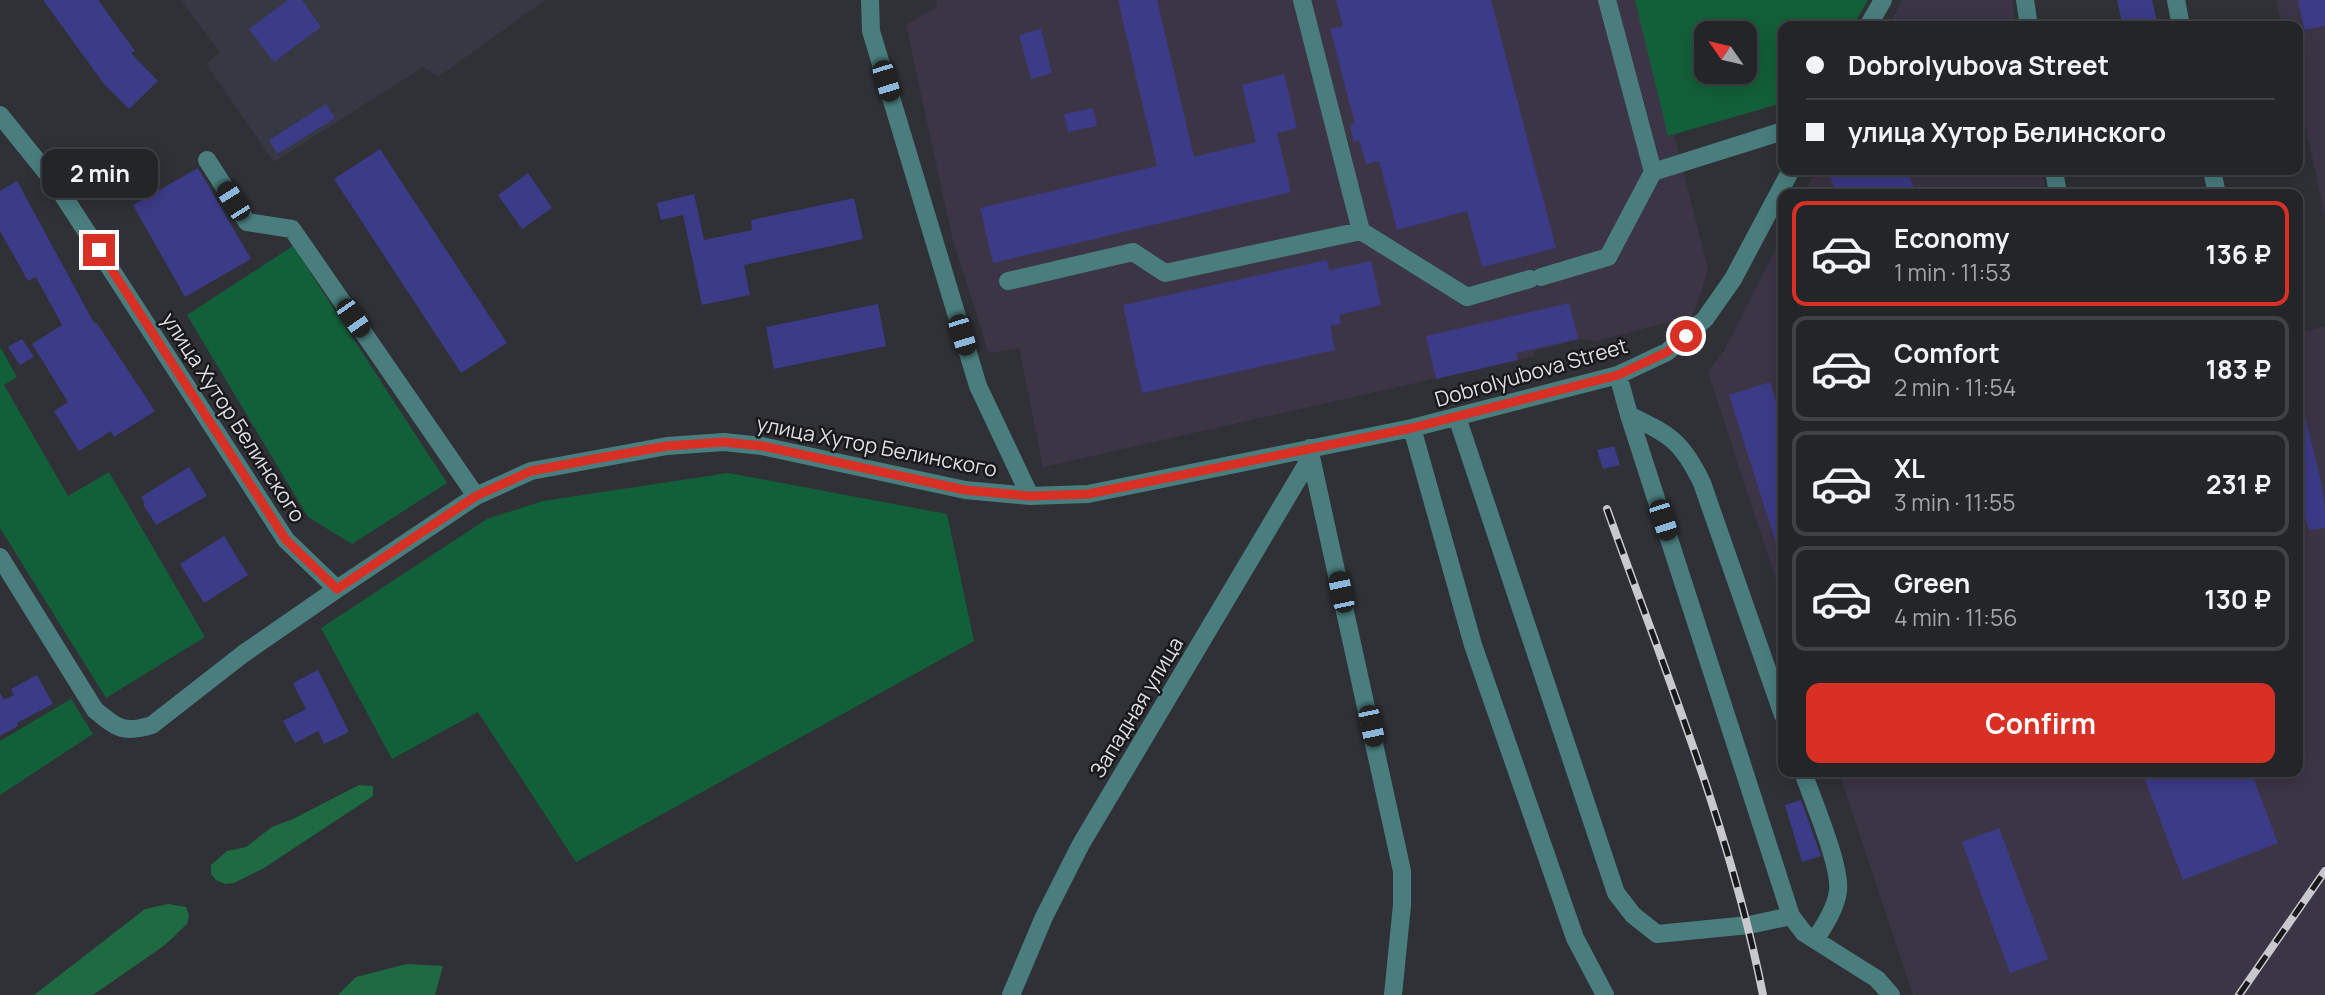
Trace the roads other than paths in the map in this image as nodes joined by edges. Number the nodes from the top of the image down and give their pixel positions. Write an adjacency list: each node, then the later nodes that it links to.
1 (870, 0): 23 (street)
2 (1301, 0): 15 (street)
3 (1607, 0): 13 (street)
4 (1883, 0): 7 (street)
5 (2025, 0): 8 (street)
6 (2176, 0): 9 (street)
7 (1871, 21)
8 (2028, 21)
9 (2180, 21)
10 (0, 115): 25 (street, улица Хутор Белинского)
11 (1778, 133): 13 (street)
12 (207, 160): 22 (street)
13 (1653, 172): 15 (street)
14 (1778, 194): 17 (street, Dobrolyubova Street)
15 (1361, 231): 16 (street)
16 (1008, 281)
17 (1618, 375): 18 (street); 19 (street, Dobrolyubova Street)
18 (1629, 415): 26 (street); 28 (street)
19 (1457, 417): 20 (street, Dobrolyubova Street); 28 (street)
20 (1412, 428): 21 (street, Dobrolyubova Street); 32 (street)
21 (1310, 453): 23 (street, улица Хутор Белинского); 30 (street, Западная улица); 31 (street)
22 (476, 496): 23 (street, улица Хутор Белинского); 25 (street, улица Хутор Белинского)
23 (1030, 496)
24 (0, 557): 25 (street)
25 (337, 589)
26 (1778, 701)
27 (1805, 777): 29 (street)
28 (1791, 916): 29 (street)
29 (1815, 940): 33 (street)
30 (1011, 995)
31 (1393, 995)
32 (1605, 995)
33 (1891, 995)

